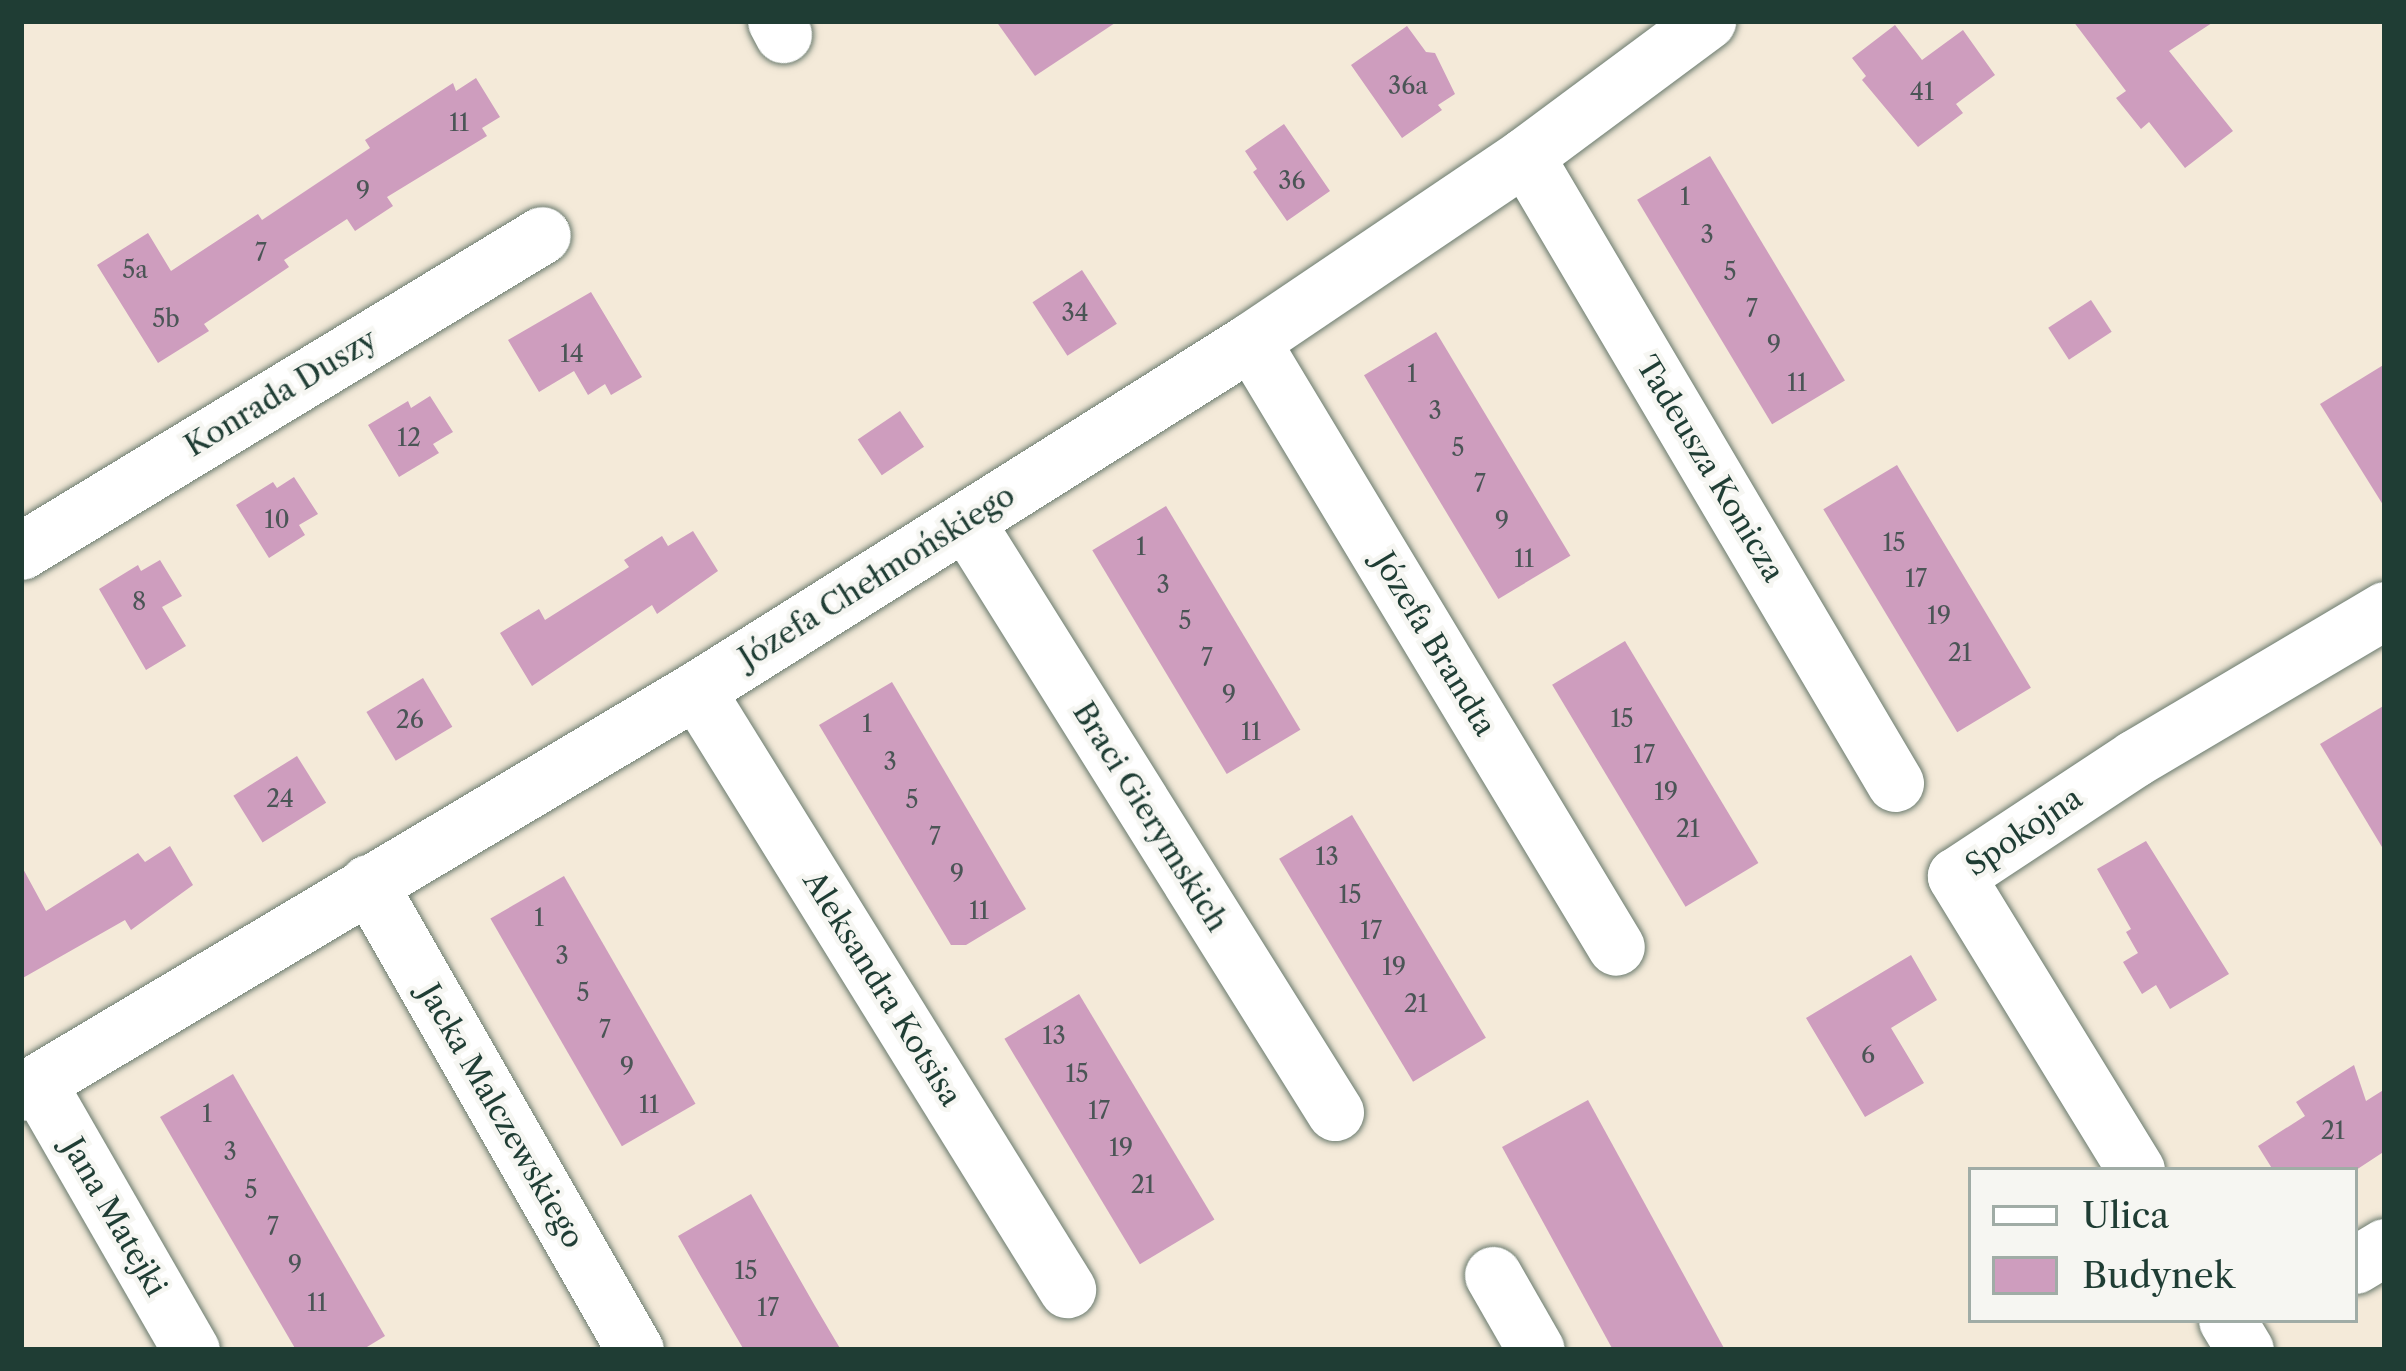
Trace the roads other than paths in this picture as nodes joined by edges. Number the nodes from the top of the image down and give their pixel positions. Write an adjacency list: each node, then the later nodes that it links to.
1 (1707, 21): 2 (street, Józefa Chełmońskiego)
2 (1525, 156): 4 (street, Józefa Chełmońskiego); 9 (street, Tadeusza Konicza)
3 (542, 235): 6 (street, Konrada Duszy)
4 (1251, 341): 5 (street, Józefa Chełmońskiego); 11 (street, Józefa Brandta)
5 (966, 522): 8 (street, Józefa Chełmońskiego); 13 (street, Braci Gierymskich)
6 (21, 551)
7 (2385, 610): 14 (street, Spokojna)
8 (696, 690): 10 (street, Józefa Chełmońskiego); 18 (street, Aleksandra Kotsisa)
9 (1895, 783)
10 (368, 883): 12 (street, Józefa Chełmońskiego); 20 (street, Jacka Malczewskiego)
11 (1616, 947)
12 (30, 1088): 19 (street, Jana Matejki)
13 (1334, 1112)
14 (2134, 1167)
15 (2385, 1247): 16 (street)
16 (2358, 1263)
17 (1493, 1275): 21 (street)
18 (1067, 1289)
19 (191, 1350)
20 (635, 1350)
21 (1536, 1350)

